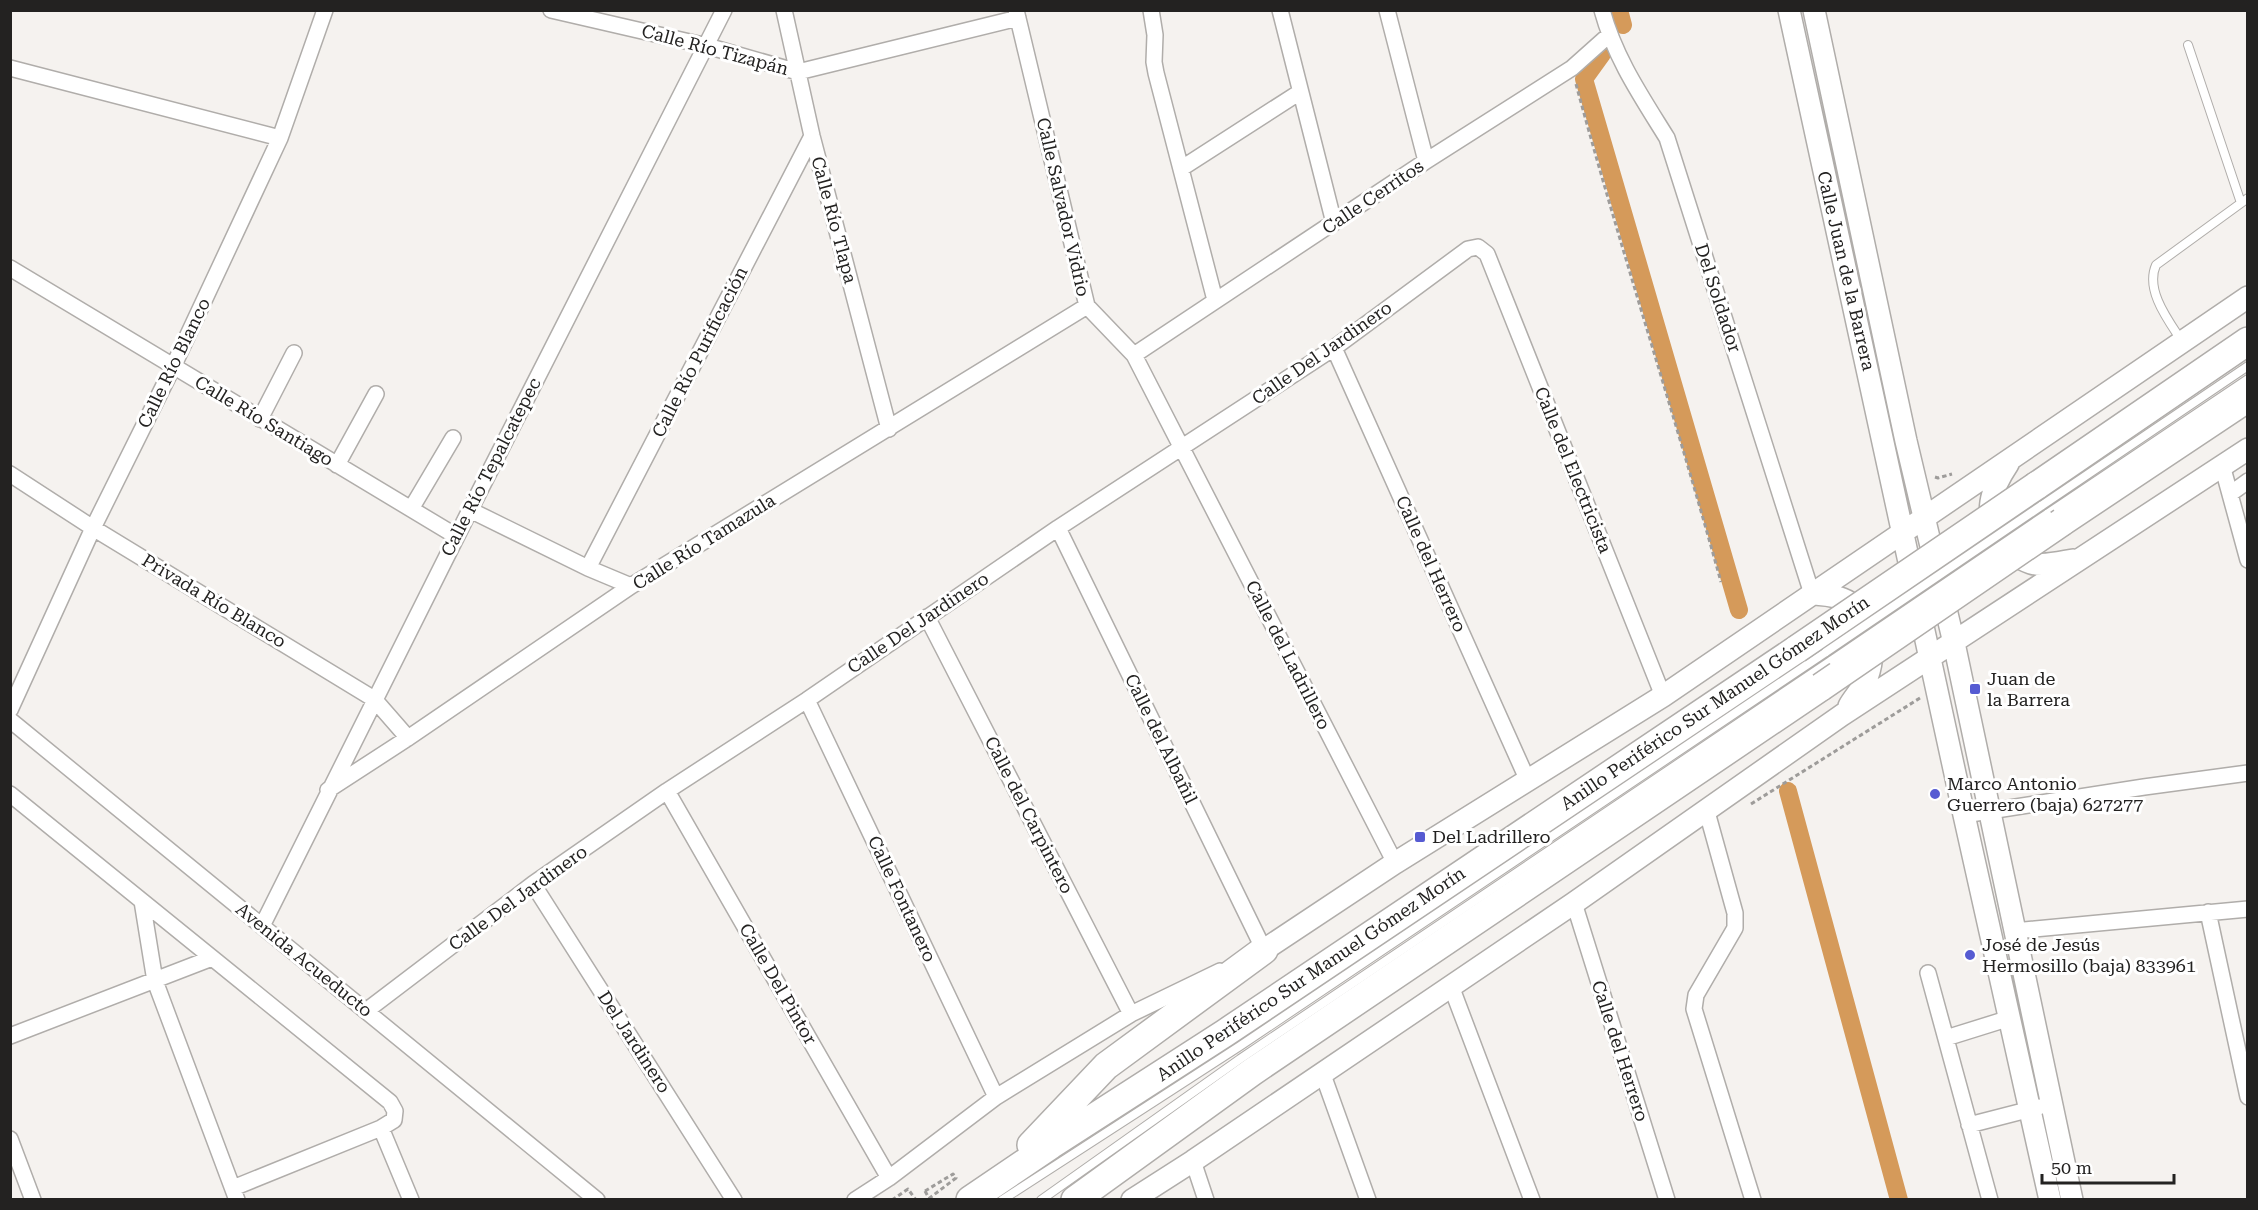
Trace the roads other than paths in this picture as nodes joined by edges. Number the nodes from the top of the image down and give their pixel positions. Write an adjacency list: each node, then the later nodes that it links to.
1 (325, 10): 21 (street, Calle Río Blanco)
2 (551, 10): 14 (street, Calle Río Tizapán)
3 (724, 10): 14 (street, Calle Río Tepalcatepec)
4 (784, 10): 17 (street, Calle Río Tlapa)
5 (1151, 10): 23 (street)
6 (1280, 10): 19 (street)
7 (1387, 10): 22 (street)
8 (1602, 10): 12 (street, Del Soldador)
9 (1789, 10): 18 (main road, Calle Juan de la Barrera)
10 (1814, 10): 16 (main road, Calle Juan de la Barrera)
11 (1017, 14): 17 (street, Calle Río Tizapán); 30 (street, Calle Salvador Vidrio)
12 (1609, 35): 22 (street, Calle Cerritos); 65 (street, Del Soldador)
13 (2188, 45): 24 (lane)
14 (707, 46): 17 (street, Calle Río Tizapán); 54 (street, Calle Río Tepalcatepec)
15 (10, 68): 21 (street)
16 (1826, 69): 18 (main road); 55 (main road, Calle Juan de la Barrera)
17 (798, 72): 20 (street, Calle Río Tlapa)
18 (1802, 74): 59 (main road, Calle Juan de la Barrera)
19 (1300, 92): 23 (street); 25 (street)
20 (812, 136): 42 (street, Calle Río Tlapa); 63 (street, Calle Río Purificación)
21 (280, 138): 37 (street, Calle Río Blanco)
22 (1426, 161): 25 (street, Calle Cerritos)
23 (1182, 168): 29 (street)
24 (2244, 201): 32 (lane)
25 (1334, 223): 29 (street, Calle Cerritos)
26 (1478, 247): 33 (street, Calle Del Jardinero); 69 (street, Calle del Electricista)
27 (10, 268): 37 (street, Calle Río Santiago)
28 (2247, 297): 32 (main road)
29 (1215, 300): 35 (street, Calle Cerritos)
30 (1087, 306): 35 (street, Calle Salvador Vidrio); 42 (street, Calle Río Tamazula)
31 (2247, 341): 52 (highway, Anillo Periférico Sur Manuel Gómez Morín)
32 (2182, 342): 46 (main road)
33 (1334, 348): 44 (street, Calle Del Jardinero); 77 (street, Calle del Herrero)
34 (294, 353): 41 (street)
35 (1134, 355): 44 (street, Calle Salvador Vidrio)
36 (2247, 366): 52 (lane)
37 (173, 367): 41 (street, Calle Río Santiago); 57 (street, Calle Río Blanco)
38 (2247, 379): 56 (lane)
39 (376, 394): 47 (street)
40 (2247, 398): 56 (highway)
41 (260, 419): 47 (street, Calle Río Santiago)
42 (890, 429): 64 (street, Calle Río Tamazula)
43 (453, 438): 53 (street)
44 (1181, 447): 58 (street, Calle Del Jardinero); 84 (street, Calle del Ladrillero)
45 (2247, 448): 48 (main road)
46 (2012, 459): 55 (main road); 61 (main road)
47 (337, 465): 53 (street, Calle Río Santiago)
48 (2222, 465): 51 (street); 61 (main road)
49 (10, 474): 57 (street, Privada Río Blanco)
50 (2247, 481): 51 (street)
51 (2230, 494): 62 (street)
52 (2038, 496): 112 (highway, Anillo Periférico Sur Manuel Gómez Morín, bridge); 112 (lane, bridge)
53 (411, 509): 60 (street, Calle Río Santiago)
54 (470, 510): 60 (street, Calle Río Tepalcatepec); 63 (street)
55 (1924, 518): 59 (main road); 67 (main road, Calle Juan de la Barrera)
56 (2054, 518): 120 (lane, bridge); 121 (highway, bridge)
57 (93, 528): 70 (street, Privada Río Blanco); 72 (street, Calle Río Blanco)
58 (1058, 528): 66 (street, Calle Del Jardinero); 92 (street, Calle del Albañil)
59 (1904, 530): 65 (main road); 68 (main road, Calle Juan de la Barrera)
60 (456, 536): 70 (street, Calle Río Tepalcatepec)
61 (2079, 560): 67 (main road)
62 (2247, 560)
63 (588, 568): 64 (street)
64 (631, 586): 75 (street, Calle Río Tamazula)
65 (1812, 594): 69 (main road); 73 (main road)
66 (927, 616): 71 (street, Calle Del Jardinero); 98 (street, Calle del Carpintero)
67 (1954, 643): 68 (main road); 81 (main road, Calle Juan de la Barrera)
68 (1931, 658): 73 (main road); 83 (main road, Calle Juan de la Barrera)
69 (1663, 696): 77 (main road)
70 (375, 699): 75 (street, Privada Río Blanco); 78 (street, Calle Río Tepalcatepec)
71 (807, 700): 79 (street, Calle Del Jardinero); 103 (street, Calle Fontanero)
72 (10, 710)
73 (1842, 715): 82 (main road)
74 (10, 720): 90 (street, Avenida Acueducto)
75 (408, 738): 78 (street, Calle Río Tamazula)
76 (2247, 773): 81 (street)
77 (1528, 781): 84 (main road)
78 (328, 790): 90 (street, Calle Río Tepalcatepec)
79 (668, 791): 85 (street, Calle Del Jardinero); 111 (street, Calle Del Pintor)
80 (10, 794): 86 (street)
81 (1988, 811): 83 (street); 91 (main road, Calle Juan de la Barrera)
82 (1707, 812): 87 (main road); 127 (street)
83 (1964, 815): 99 (main road, Calle Juan de la Barrera)
84 (1395, 862): 92 (main road)
85 (533, 884): 97 (street, Calle Del Jardinero); 117 (street, Del Jardinero)
86 (142, 901): 93 (street); 95 (street)
87 (1574, 903): 96 (main road); 126 (street, Calle del Herrero)
88 (2247, 909): 89 (street)
89 (2208, 912): 91 (street); 104 (street)
90 (262, 926): 97 (street, Avenida Acueducto)
91 (2014, 931): 105 (main road, Calle Juan de la Barrera)
92 (1264, 950): 98 (street); 112 (highway)
93 (212, 958): 95 (street); 108 (street)
94 (1928, 973): 101 (street)
95 (155, 981): 100 (street); 113 (street)
96 (1451, 986): 102 (main road); 125 (street)
97 (366, 1011): 116 (street, Avenida Acueducto)
98 (1131, 1014): 103 (street)
99 (2010, 1018): 101 (street); 106 (main road, Calle Juan de la Barrera)
100 (10, 1036)
101 (1946, 1038): 107 (street)
102 (1322, 1072): 110 (main road); 124 (street)
103 (996, 1097): 111 (street)
104 (2247, 1097)
105 (2052, 1104): 106 (street); 130 (main road, Calle Juan de la Barrera)
106 (2030, 1110): 107 (street); 129 (main road, Calle Juan de la Barrera)
107 (1970, 1125): 128 (street)
108 (381, 1128): 113 (street); 115 (street)
109 (10, 1139): 114 (street)
110 (1193, 1161): 122 (main road); 123 (street)
111 (889, 1178): 118 (street)
112 (1001, 1189): 119 (highway, Anillo Periférico Sur Manuel Gómez Morín)
113 (235, 1194)
114 (33, 1200)
115 (411, 1200)
116 (597, 1200)
117 (734, 1200)
118 (855, 1200)
119 (970, 1200)
120 (1041, 1200)
121 (1075, 1200)
122 (1132, 1200)
123 (1206, 1200)
124 (1368, 1200)
125 (1532, 1200)
126 (1667, 1200)
127 (1753, 1200)
128 (1990, 1200)
129 (2050, 1200)
130 (2072, 1200)

